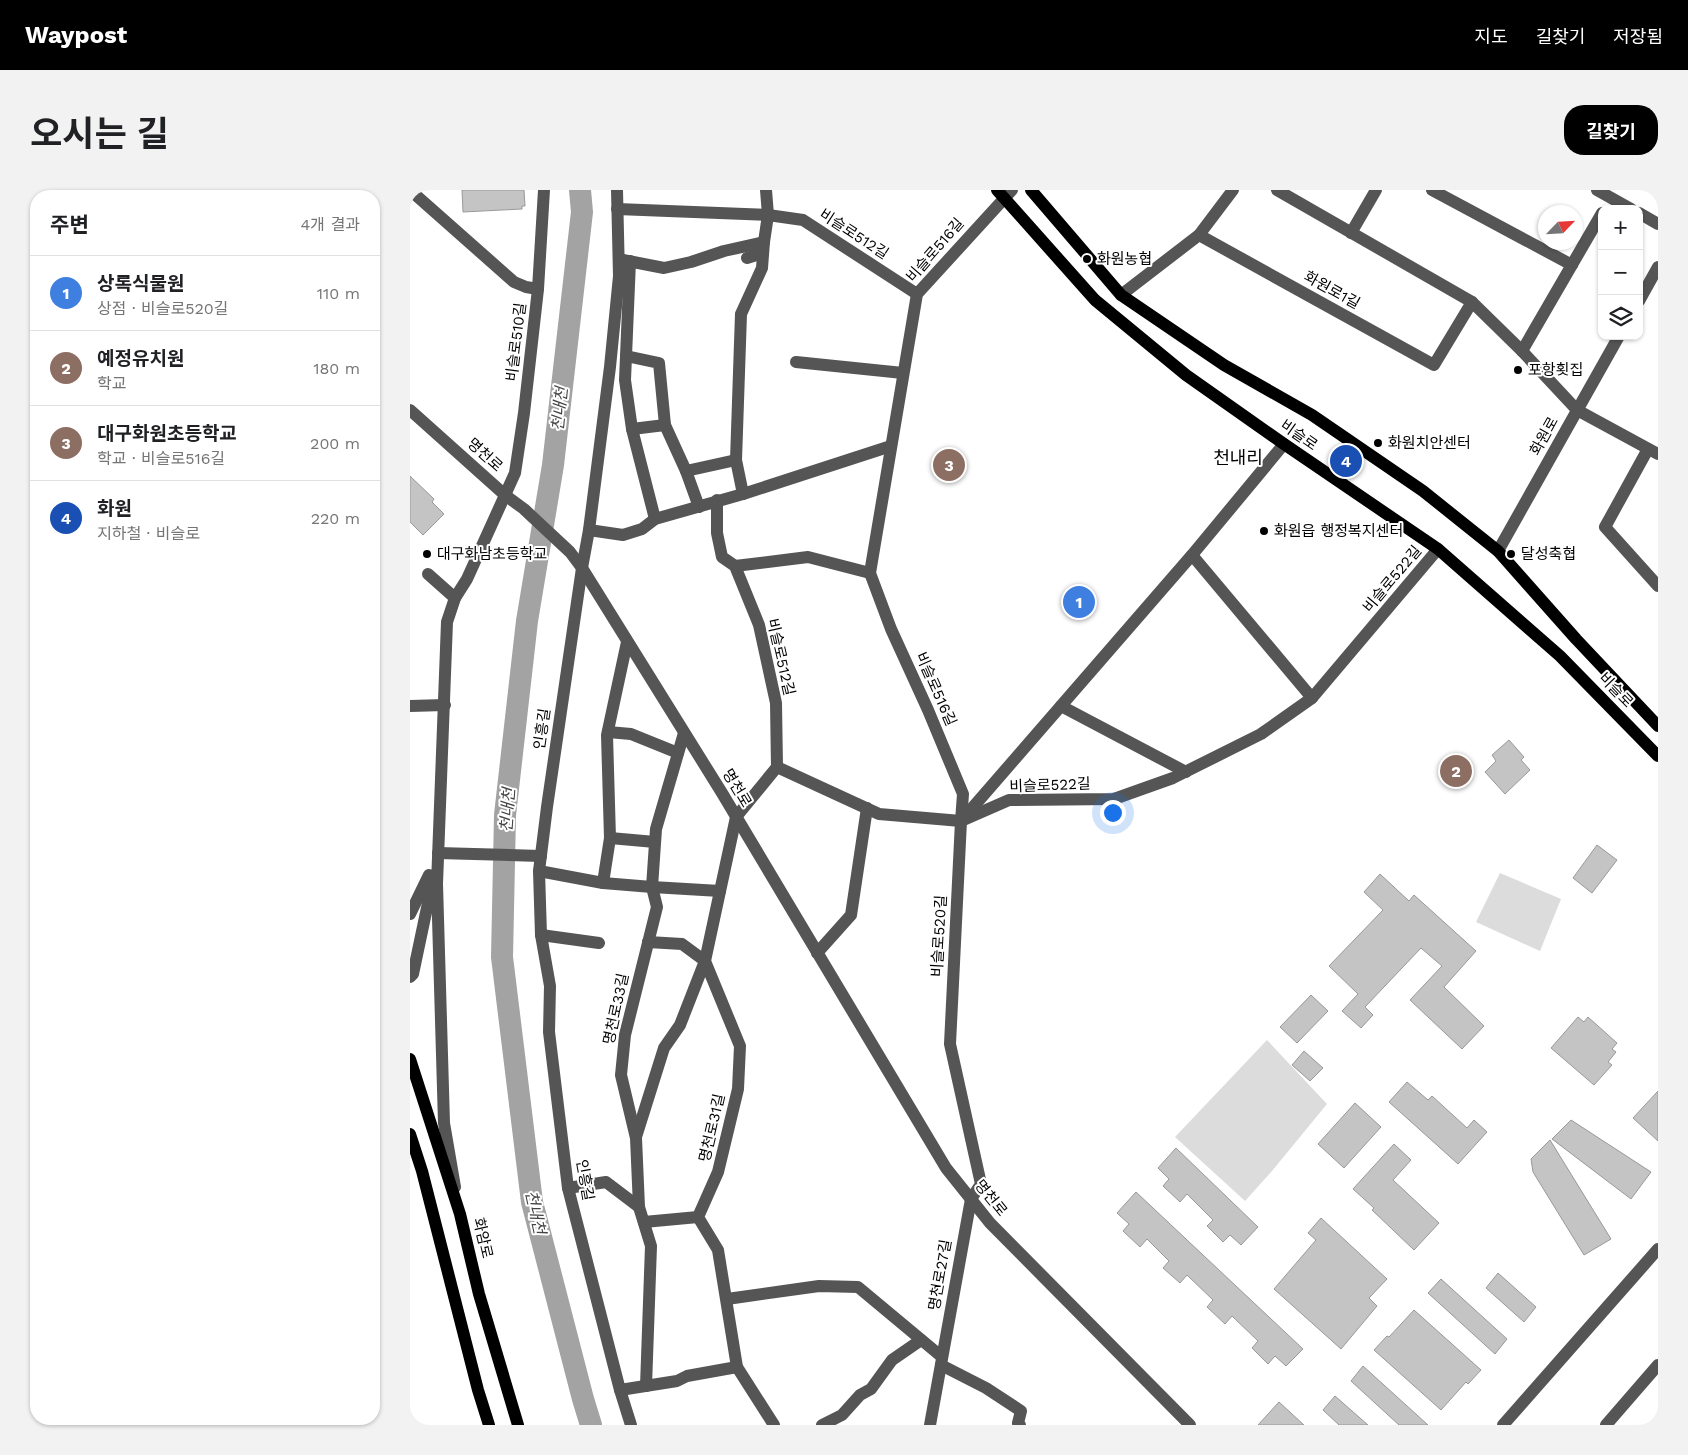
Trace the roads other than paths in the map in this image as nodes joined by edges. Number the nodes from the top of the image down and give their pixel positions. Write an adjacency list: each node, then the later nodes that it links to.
1 (410, 190): 28 (street)
2 (544, 190): 28 (street, 비슬로510길)
3 (617, 190): 16 (street, 인흥길)
4 (766, 190): 17 (street)
5 (1032, 190): 30 (main road, 비슬로)
6 (1233, 190): 22 (street)
7 (1277, 190): 14 (street)
8 (1304, 190): 14 (street)
9 (1376, 190): 21 (street)
10 (1432, 190): 26 (street)
11 (1597, 190): 13 (street)
12 (1004, 192): 29 (street, 비슬로516길); 43 (main road, 비슬로)
13 (1610, 199): 15 (street)
14 (1297, 202): 21 (street)
15 (1623, 205)
16 (617, 209): 17 (street); 25 (street, 인흥길)
17 (768, 215): 23 (street); 29 (street, 비슬로512길)
18 (1643, 215): 20 (street)
19 (1598, 220): 26 (street)
20 (1658, 224)
21 (1351, 233): 32 (street)
22 (1199, 235): 30 (street); 32 (street, 화원로1길)
23 (763, 248): 24 (street); 25 (street); 46 (street)
24 (747, 258)
25 (624, 260): 36 (street, 인흥길); 37 (street, 인흥길)
26 (1572, 265): 34 (street)
27 (1658, 268): 31 (street)
28 (538, 289): 49 (street, 비슬로510길)
29 (916, 294): 38 (street, 비슬로516길)
30 (1121, 295): 55 (main road, 비슬로)
31 (1642, 295)
32 (1472, 302): 34 (street)
33 (1617, 340): 40 (street, 화원로)
34 (1522, 351): 40 (street)
35 (796, 362): 38 (street)
36 (625, 363): 37 (street); 41 (street); 42 (street, 인흥길)
37 (610, 367): 53 (street, 인흥길)
38 (903, 373): 44 (street, 비슬로516길)
39 (410, 410): 49 (street, 명천로)
40 (1577, 410): 45 (street); 55 (street, 화원로)
41 (665, 425): 42 (street); 47 (street)
42 (632, 429): 52 (street, 인흥길)
43 (1284, 444): 54 (main road, 비슬로); 56 (street)
44 (891, 446): 48 (street); 59 (street, 비슬로516길)
45 (1653, 452): 61 (street)
46 (736, 460): 47 (street); 48 (street)
47 (686, 471): 51 (street)
48 (743, 494): 50 (street)
49 (505, 495): 58 (street, 명천로); 62 (street, 비슬로510길)
50 (717, 500): 51 (street); 57 (street, 비슬로512길)
51 (699, 507): 52 (street)
52 (655, 519): 53 (street)
53 (589, 530): 58 (street, 인흥길)
54 (1438, 549): 64 (street, 비슬로522길); 72 (main road, 비슬로)
55 (1498, 552): 68 (main road, 비슬로)
56 (1192, 555): 64 (street); 67 (street)
57 (736, 566): 59 (street); 73 (street, 비슬로512길)
58 (582, 568): 63 (street, 명천로); 81 (street, 인흥길)
59 (870, 573): 77 (street, 비슬로516길)
60 (428, 574): 62 (street)
61 (1658, 586)
62 (455, 598): 65 (street, 비슬로510길)
63 (627, 642): 69 (street); 70 (street, 명천로)
64 (1312, 698): 74 (street, 비슬로522길)
65 (444, 705): 66 (street); 80 (street, 비슬로510길)
66 (410, 706)
67 (1061, 706): 74 (street); 77 (street)
68 (1658, 726)
69 (608, 732): 71 (street); 78 (street)
70 (684, 733): 71 (street, 명천로33길); 76 (street, 명천로)
71 (678, 753): 79 (street, 명천로33길)
72 (1658, 756)
73 (777, 767): 75 (street, 비슬로522길); 76 (street)
74 (1186, 772): 77 (street, 비슬로522길)
75 (867, 808): 77 (street, 비슬로522길); 90 (street)
76 (736, 817): 85 (street); 90 (street, 명천로)
77 (961, 821): 97 (street, 비슬로520길)
78 (610, 838): 79 (street); 83 (street)
79 (655, 842): 84 (street, 명천로33길)
80 (438, 856): 81 (street); 86 (street); 92 (street); 99 (street)
81 (541, 856): 82 (street, 인흥길)
82 (539, 871): 83 (street); 87 (street, 인흥길)
83 (603, 882): 84 (street)
84 (652, 887): 85 (street); 88 (street, 명천로33길)
85 (720, 891): 91 (street)
86 (410, 914)
87 (541, 935): 89 (street); 96 (street, 인흥길)
88 (648, 942): 91 (street); 95 (street, 명천로33길)
89 (599, 943)
90 (817, 952): 97 (street, 명천로)
91 (705, 961): 95 (street, 명천로33길); 100 (street, 명천로31길)
92 (410, 977)
93 (410, 1059): 99 (main road, 화암로)
94 (410, 1134): 111 (main road)
95 (636, 1138): 98 (street, 명천로33길)
96 (568, 1188): 98 (street); 109 (street, 인흥길)
97 (971, 1199): 105 (street, 명천로27길); 117 (street, 명천로)
98 (639, 1207): 101 (street, 명천로33길)
99 (460, 1214): 112 (main road, 화암로)
100 (698, 1217): 101 (street); 103 (street)
101 (644, 1222): 108 (street, 명천로33길)
102 (1658, 1248): 118 (street)
103 (727, 1299): 104 (street); 107 (street)
104 (921, 1340): 105 (street); 115 (street)
105 (941, 1361): 110 (street); 116 (street, 명천로27길)
106 (1658, 1365): 119 (street)
107 (737, 1367): 108 (street); 114 (street)
108 (646, 1386): 109 (street)
109 (620, 1390): 113 (street, 인흥길)
110 (1019, 1424)
111 (489, 1425)
112 (518, 1425)
113 (631, 1425)
114 (774, 1425)
115 (822, 1425)
116 (930, 1425)
117 (1190, 1425)
118 (1503, 1425)
119 (1606, 1425)

